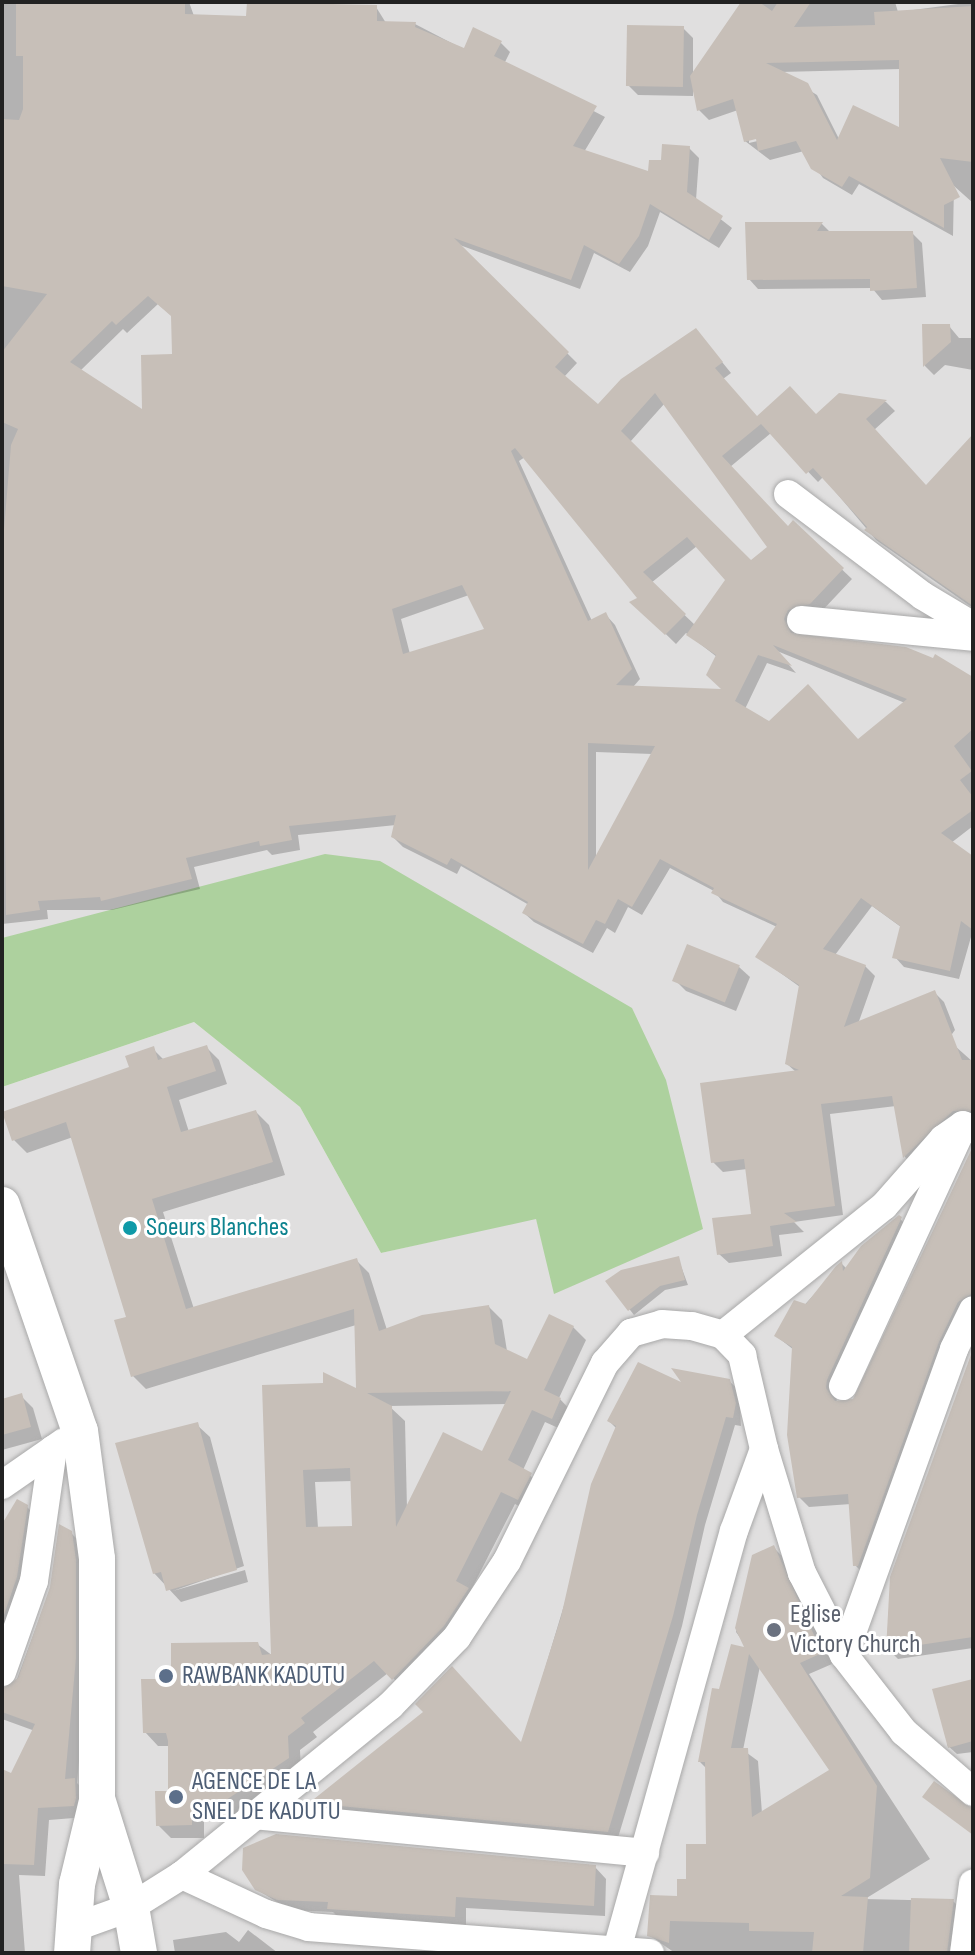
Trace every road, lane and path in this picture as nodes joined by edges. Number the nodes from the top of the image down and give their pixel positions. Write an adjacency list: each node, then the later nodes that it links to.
1 (788, 494): 3 (street)
2 (801, 620): 4 (street)
3 (973, 626)
4 (973, 637)
5 (968, 1127): 8 (street); 9 (street)
6 (2, 1205): 10 (street)
7 (973, 1310): 13 (street)
8 (723, 1335): 11 (street); 17 (street)
9 (843, 1386)
10 (67, 1440): 12 (street); 14 (street); 16 (street)
11 (764, 1449): 13 (street); 18 (street)
12 (2, 1485)
13 (844, 1655): 15 (street)
14 (2, 1672)
15 (973, 1792)
16 (97, 1801): 21 (street); 22 (street)
17 (252, 1815): 18 (street); 19 (street)
18 (645, 1853): 23 (street)
19 (182, 1875): 21 (street); 23 (street)
20 (973, 1884): 26 (street)
21 (131, 1907): 22 (street); 24 (street)
22 (71, 1941)
23 (617, 1951): 25 (street)
24 (139, 1953)
25 (650, 1953)
26 (964, 1953)

